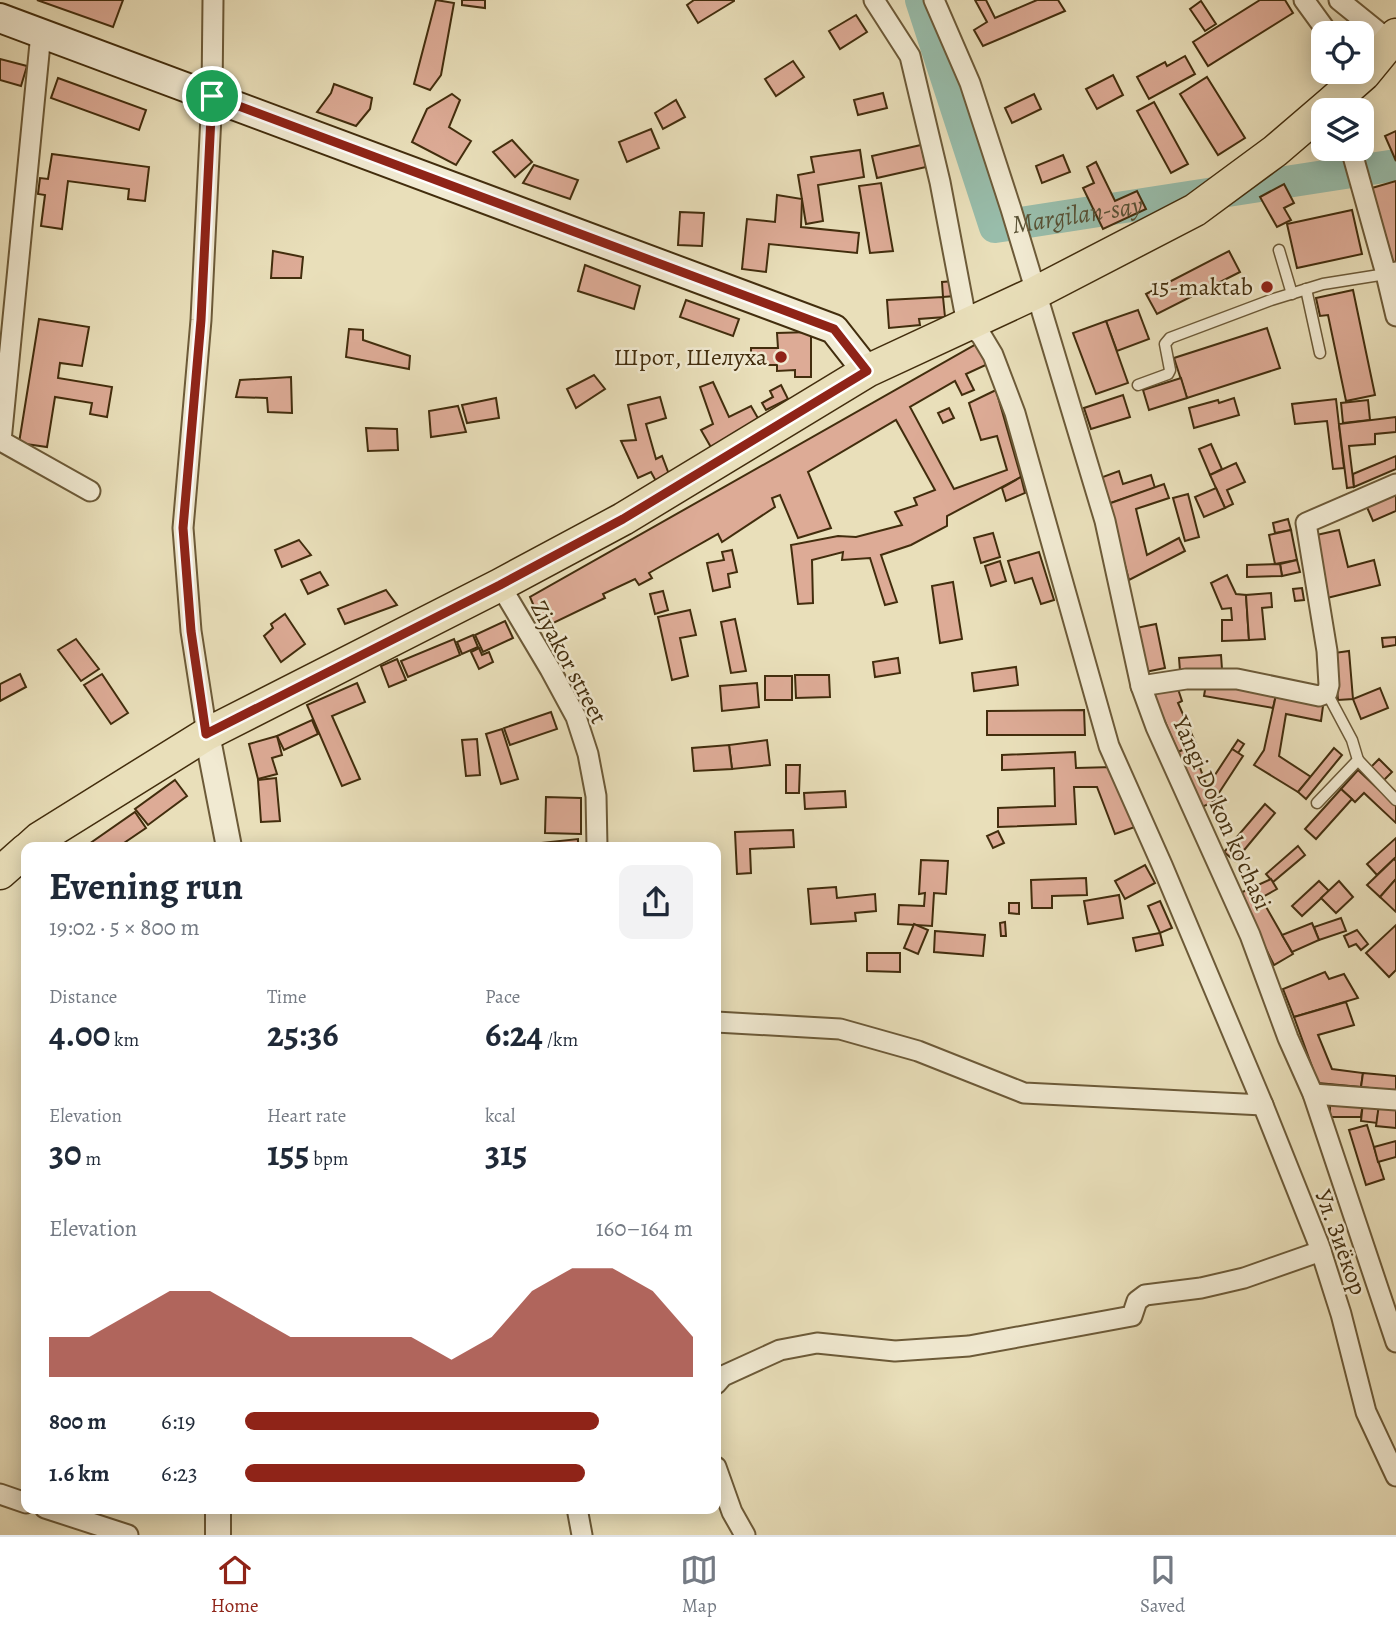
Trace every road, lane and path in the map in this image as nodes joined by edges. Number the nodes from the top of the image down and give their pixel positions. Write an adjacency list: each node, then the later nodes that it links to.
1 (213, 0): 12 (street)
2 (874, 0): 22 (street)
3 (934, 0): 19 (street, Yangi Do'kon ko'chasi)
4 (1304, 0): 7 (street)
5 (1339, 0): 9 (street)
6 (0, 18): 8 (main road)
7 (1319, 21)
8 (41, 33): 12 (main road); 27 (street)
9 (1394, 43): 10 (main road)
10 (1374, 62)
11 (1352, 84): 13 (main road)
12 (212, 96): 24 (main road); 31 (street)
13 (1340, 98)
14 (1311, 123): 19 (main road)
15 (1355, 161): 17 (street)
16 (1279, 250): 20 (lane)
17 (1391, 273): 18 (lane); 21 (street)
18 (1306, 289): 20 (lane); 23 (lane)
19 (1035, 293): 22 (main road); 29 (street, Yangi Do'kon ko'chasi)
20 (1292, 294): 25 (lane)
21 (1396, 316)
22 (967, 324): 24 (main road); 43 (street, Ул. Зиёкор)
23 (1320, 353)
24 (867, 371): 28 (main road)
25 (1138, 385)
26 (1396, 484): 30 (street)
27 (90, 491)
28 (500, 585): 31 (main road); 37 (street, Ziyakor street)
29 (1141, 686): 30 (street); 41 (street, Yangi Do'kon ko'chasi)
30 (1326, 693): 32 (lane)
31 (206, 734): 35 (main road); 36 (street)
32 (1358, 760): 33 (lane); 34 (lane)
33 (1396, 800)
34 (1317, 803)
35 (36, 842)
36 (228, 842)
37 (597, 842)
38 (21, 855): 39 (main road)
39 (0, 873)
40 (721, 1022): 43 (street)
41 (1313, 1094): 42 (street); 45 (street, Yangi Do'kon ko'chasi)
42 (1396, 1100)
43 (1263, 1105): 44 (street, Ул. Зиёкор)
44 (1321, 1251): 46 (street); 47 (street, Ул. Зиёкор)
45 (1396, 1342)
46 (721, 1378)
47 (1396, 1476)
48 (721, 1481): 57 (street)
49 (0, 1494): 50 (street)
50 (21, 1501)
51 (63, 1514): 54 (street)
52 (218, 1514): 55 (street)
53 (578, 1514): 56 (street)
54 (128, 1535)
55 (218, 1535)
56 (582, 1535)
57 (745, 1535)

